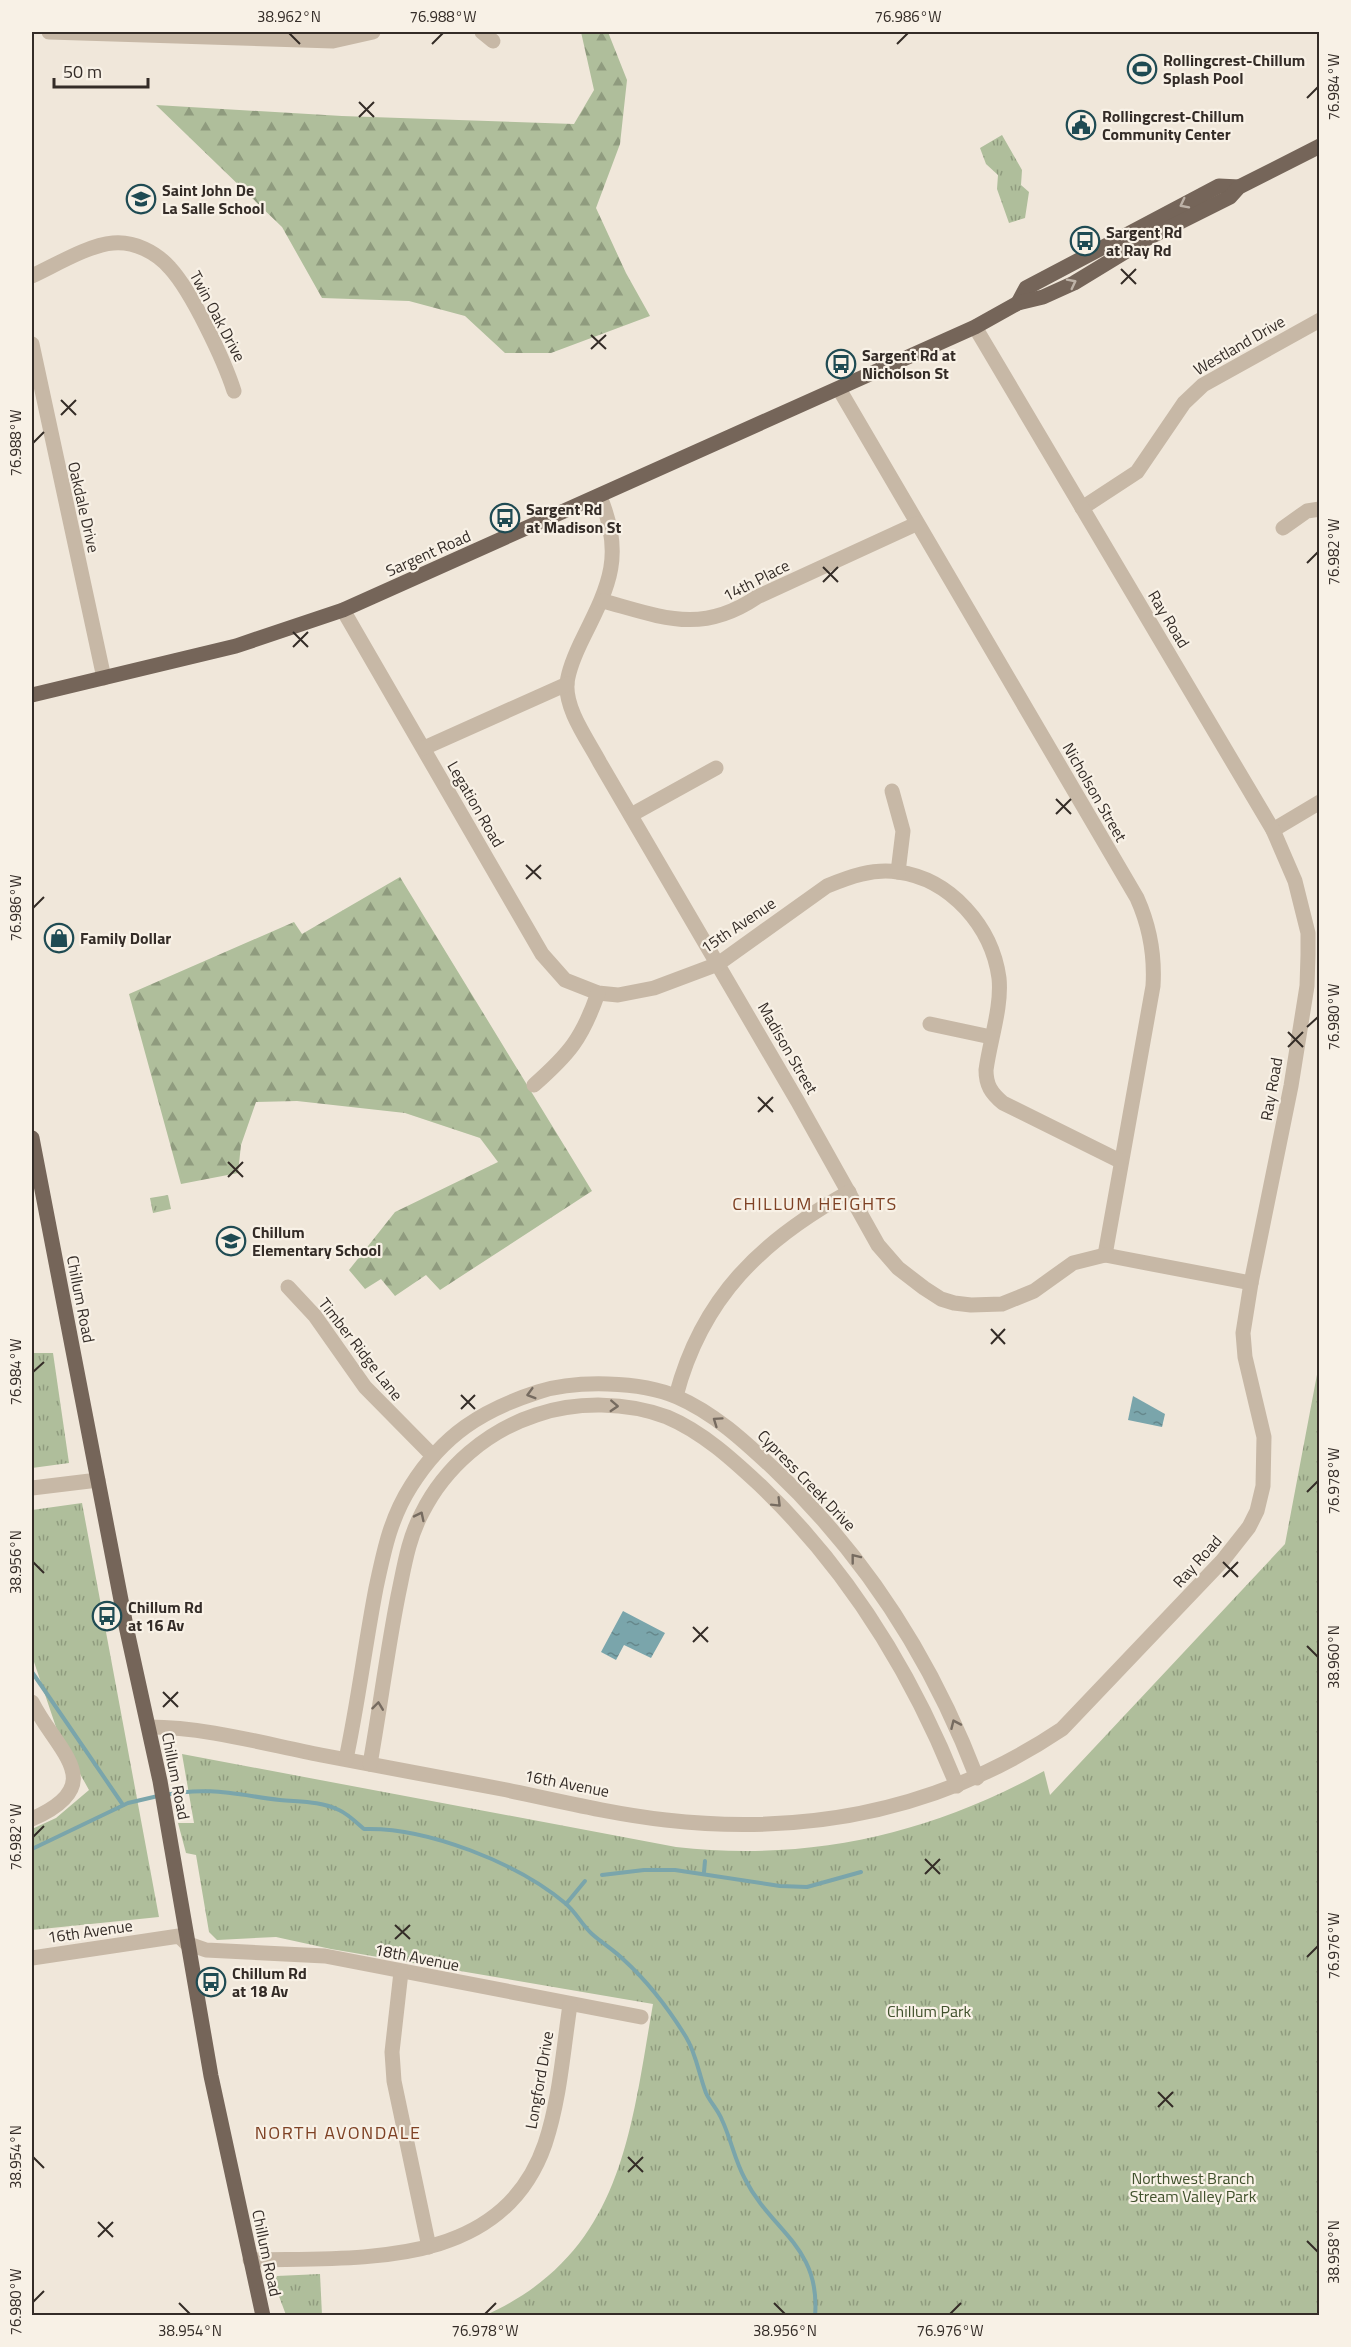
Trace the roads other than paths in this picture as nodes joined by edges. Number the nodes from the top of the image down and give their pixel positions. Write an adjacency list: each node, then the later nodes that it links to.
1 (49, 32): 2 (street)
2 (110, 32): 3 (street)
3 (373, 32)
4 (1320, 146): 7 (main road, Sargent Road)
5 (32, 276): 10 (street, Twin Oak Drive)
6 (1320, 320): 12 (street, Westland Drive)
7 (975, 327): 9 (main road, Sargent Road); 12 (street, Ray Road)
8 (32, 344): 18 (street, Oakdale Drive)
9 (839, 389): 11 (main road, Sargent Road); 14 (street, Nicholson Street)
10 (234, 391)
11 (600, 497): 16 (street, Madison Street); 17 (main road, Sargent Road)
12 (1082, 508): 26 (street, Ray Road)
13 (1320, 509): 15 (street)
14 (916, 524): 16 (street, 14th Place); 34 (street, Nicholson Street)
15 (1283, 528)
16 (603, 601): 19 (street, Madison Street)
17 (343, 610): 18 (main road, Sargent Road); 21 (street, Legation Road)
18 (104, 678): 20 (main road, Sargent Road)
19 (567, 684): 21 (street); 25 (street, Madison Street)
20 (32, 695)
21 (424, 748): 29 (street, Legation Road)
22 (716, 768): 25 (street)
23 (892, 791): 27 (street)
24 (1320, 802): 26 (street)
25 (631, 815): 28 (street, Madison Street)
26 (1273, 830): 37 (street, Ray Road)
27 (898, 872): 28 (street, 15th Avenue); 31 (street, 15th Avenue)
28 (718, 964): 29 (street, 15th Avenue); 35 (street, Madison Street)
29 (598, 993): 32 (street)
30 (930, 1024): 31 (street)
31 (991, 1037): 34 (street, 15th Avenue)
32 (534, 1085)
33 (32, 1138): 41 (main road, Chillum Road)
34 (1120, 1161): 36 (street, Nicholson Street)
35 (849, 1192): 36 (street, Madison Street); 39 (street)
36 (1106, 1255): 37 (street, Madison Street)
37 (1251, 1282): 47 (street, Ray Road)
38 (288, 1287): 40 (street, Timber Ridge Lane)
39 (676, 1396): 40 (street, Cypress Creek Drive, one-way to 40); 47 (street, Cypress Creek Drive, one-way to 39)
40 (433, 1456): 45 (street, Cypress Creek Drive)
41 (98, 1479): 42 (street); 44 (main road, Chillum Road)
42 (32, 1488)
43 (32, 1702): 49 (street)
44 (149, 1727): 45 (street, 16th Avenue); 50 (main road, Chillum Road)
45 (346, 1760): 46 (street, 16th Avenue)
46 (370, 1764): 48 (street, 16th Avenue); 48 (street, one-way to 48)
47 (977, 1778): 48 (street, 16th Avenue)
48 (957, 1786)
49 (32, 1819)
50 (186, 1943): 51 (street, 16th Avenue); 52 (street, 18th Avenue); 56 (main road, Chillum Road)
51 (32, 1958)
52 (400, 1972): 53 (street, 18th Avenue); 55 (street)
53 (570, 2004): 54 (street, 18th Avenue); 55 (street, Longford Drive)
54 (641, 2017)
55 (429, 2247): 56 (street, Longford Drive)
56 (250, 2260): 57 (main road, Chillum Road)
57 (263, 2316)

